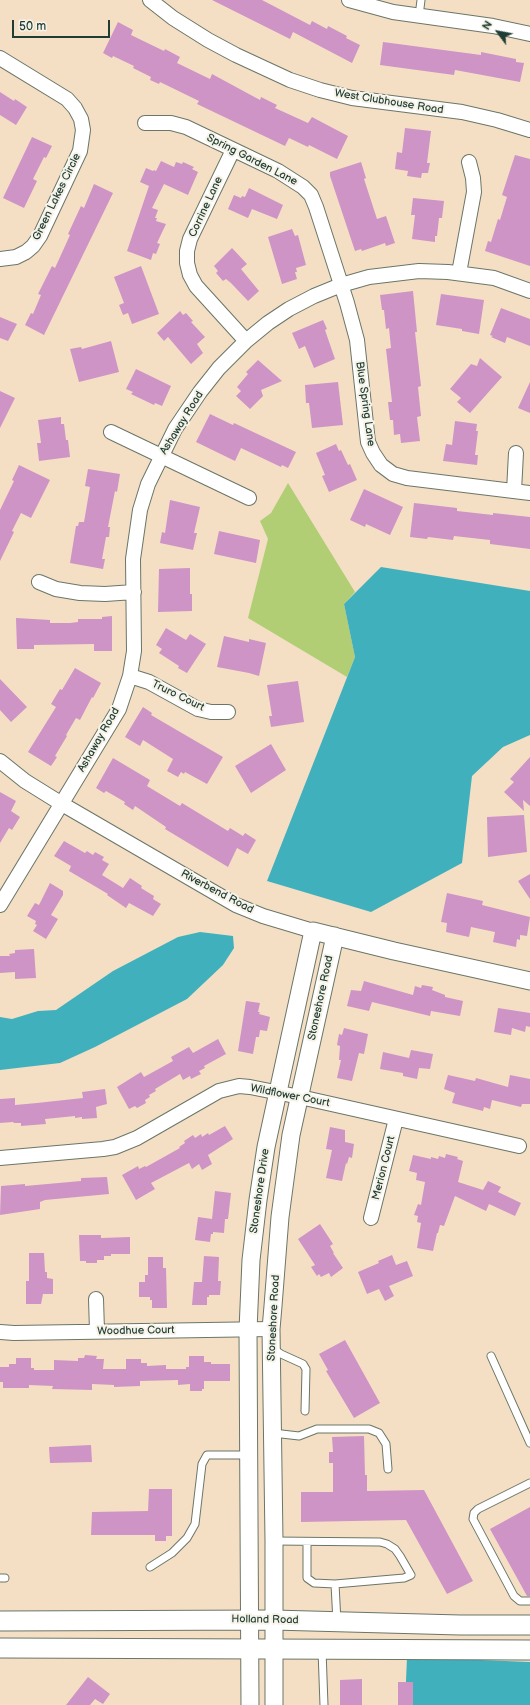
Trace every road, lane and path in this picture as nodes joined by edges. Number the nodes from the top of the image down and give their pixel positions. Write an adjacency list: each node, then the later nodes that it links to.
1 (150, 0): 8 (street, West Clubhouse Road)
2 (348, 0): 4 (street)
3 (421, 0): 4 (lane)
4 (419, 16): 5 (street)
5 (530, 34)
6 (0, 58): 11 (street, Green Lakes Circle)
7 (145, 123): 9 (street, Spring Garden Lane)
8 (530, 130)
9 (233, 150): 13 (street, Spring Garden Lane); 15 (street, Corrine Lane)
10 (469, 162): 12 (street)
11 (0, 259)
12 (458, 273): 13 (street, Ashaway Road); 14 (street, Ashaway Road)
13 (341, 285): 15 (street, Ashaway Road); 19 (street, Blue Spring Lane)
14 (530, 290)
15 (246, 341): 18 (street, Ashaway Road)
16 (111, 432): 18 (street)
17 (516, 453): 19 (street)
18 (161, 455): 21 (street); 23 (street, Ashaway Road)
19 (514, 491): 20 (street, Blue Spring Lane)
20 (530, 493)
21 (249, 498)
22 (39, 582): 23 (street)
23 (134, 592): 24 (street, Ashaway Road)
24 (130, 676): 25 (street, Truro Court); 27 (street, Ashaway Road)
25 (228, 712)
26 (0, 761): 27 (street, Riverbend Road)
27 (62, 804): 28 (street, Ashaway Road); 29 (street, Riverbend Road)
28 (0, 905)
29 (313, 930): 30 (street, Riverbend Road); 32 (street, Stoneshore Drive)
30 (335, 936): 31 (street, Riverbend Road); 33 (street, Stoneshore Road)
31 (530, 981)
32 (279, 1093): 33 (street, Wildflower Court); 36 (street, Wildflower Court); 40 (street, Stoneshore Drive)
33 (300, 1097): 34 (street, Wildflower Court); 39 (street, Stoneshore Road)
34 (396, 1119): 35 (street, Wildflower Court); 37 (street, Merion Court)
35 (519, 1146)
36 (0, 1158)
37 (371, 1218)
38 (96, 1299): 41 (street)
39 (271, 1329): 40 (street, Woodhue Court); 44 (lane); 45 (street, Stoneshore Road)
40 (248, 1330): 41 (street, Woodhue Court); 48 (street, Stoneshore Drive)
41 (97, 1331): 42 (street, Woodhue Court)
42 (0, 1332)
43 (491, 1356): 46 (lane)
44 (305, 1411)
45 (272, 1433): 49 (lane); 51 (street, Stoneshore Road)
46 (528, 1434): 47 (lane)
47 (530, 1443)
48 (249, 1455): 53 (lane); 56 (street)
49 (388, 1469)
50 (530, 1483): 55 (lane)
51 (274, 1541): 52 (lane); 57 (street, Stoneshore Road)
52 (307, 1542): 54 (lane); 54 (lane)
53 (150, 1567)
54 (335, 1584): 59 (lane)
55 (530, 1601)
56 (250, 1620): 57 (main road, Holland Road); 58 (main road, Holland Road); 62 (street)
57 (273, 1620): 59 (main road, Holland Road); 63 (street, Stoneshore Road)
58 (0, 1622)
59 (337, 1622): 60 (main road, Holland Road)
60 (530, 1625)
61 (0, 1648): 62 (main road)
62 (251, 1649): 63 (main road); 66 (street)
63 (274, 1649): 64 (main road); 67 (street, Stoneshore Road)
64 (322, 1650): 65 (main road); 68 (lane)
65 (530, 1650)
66 (250, 1705)
67 (274, 1705)
68 (324, 1705)

